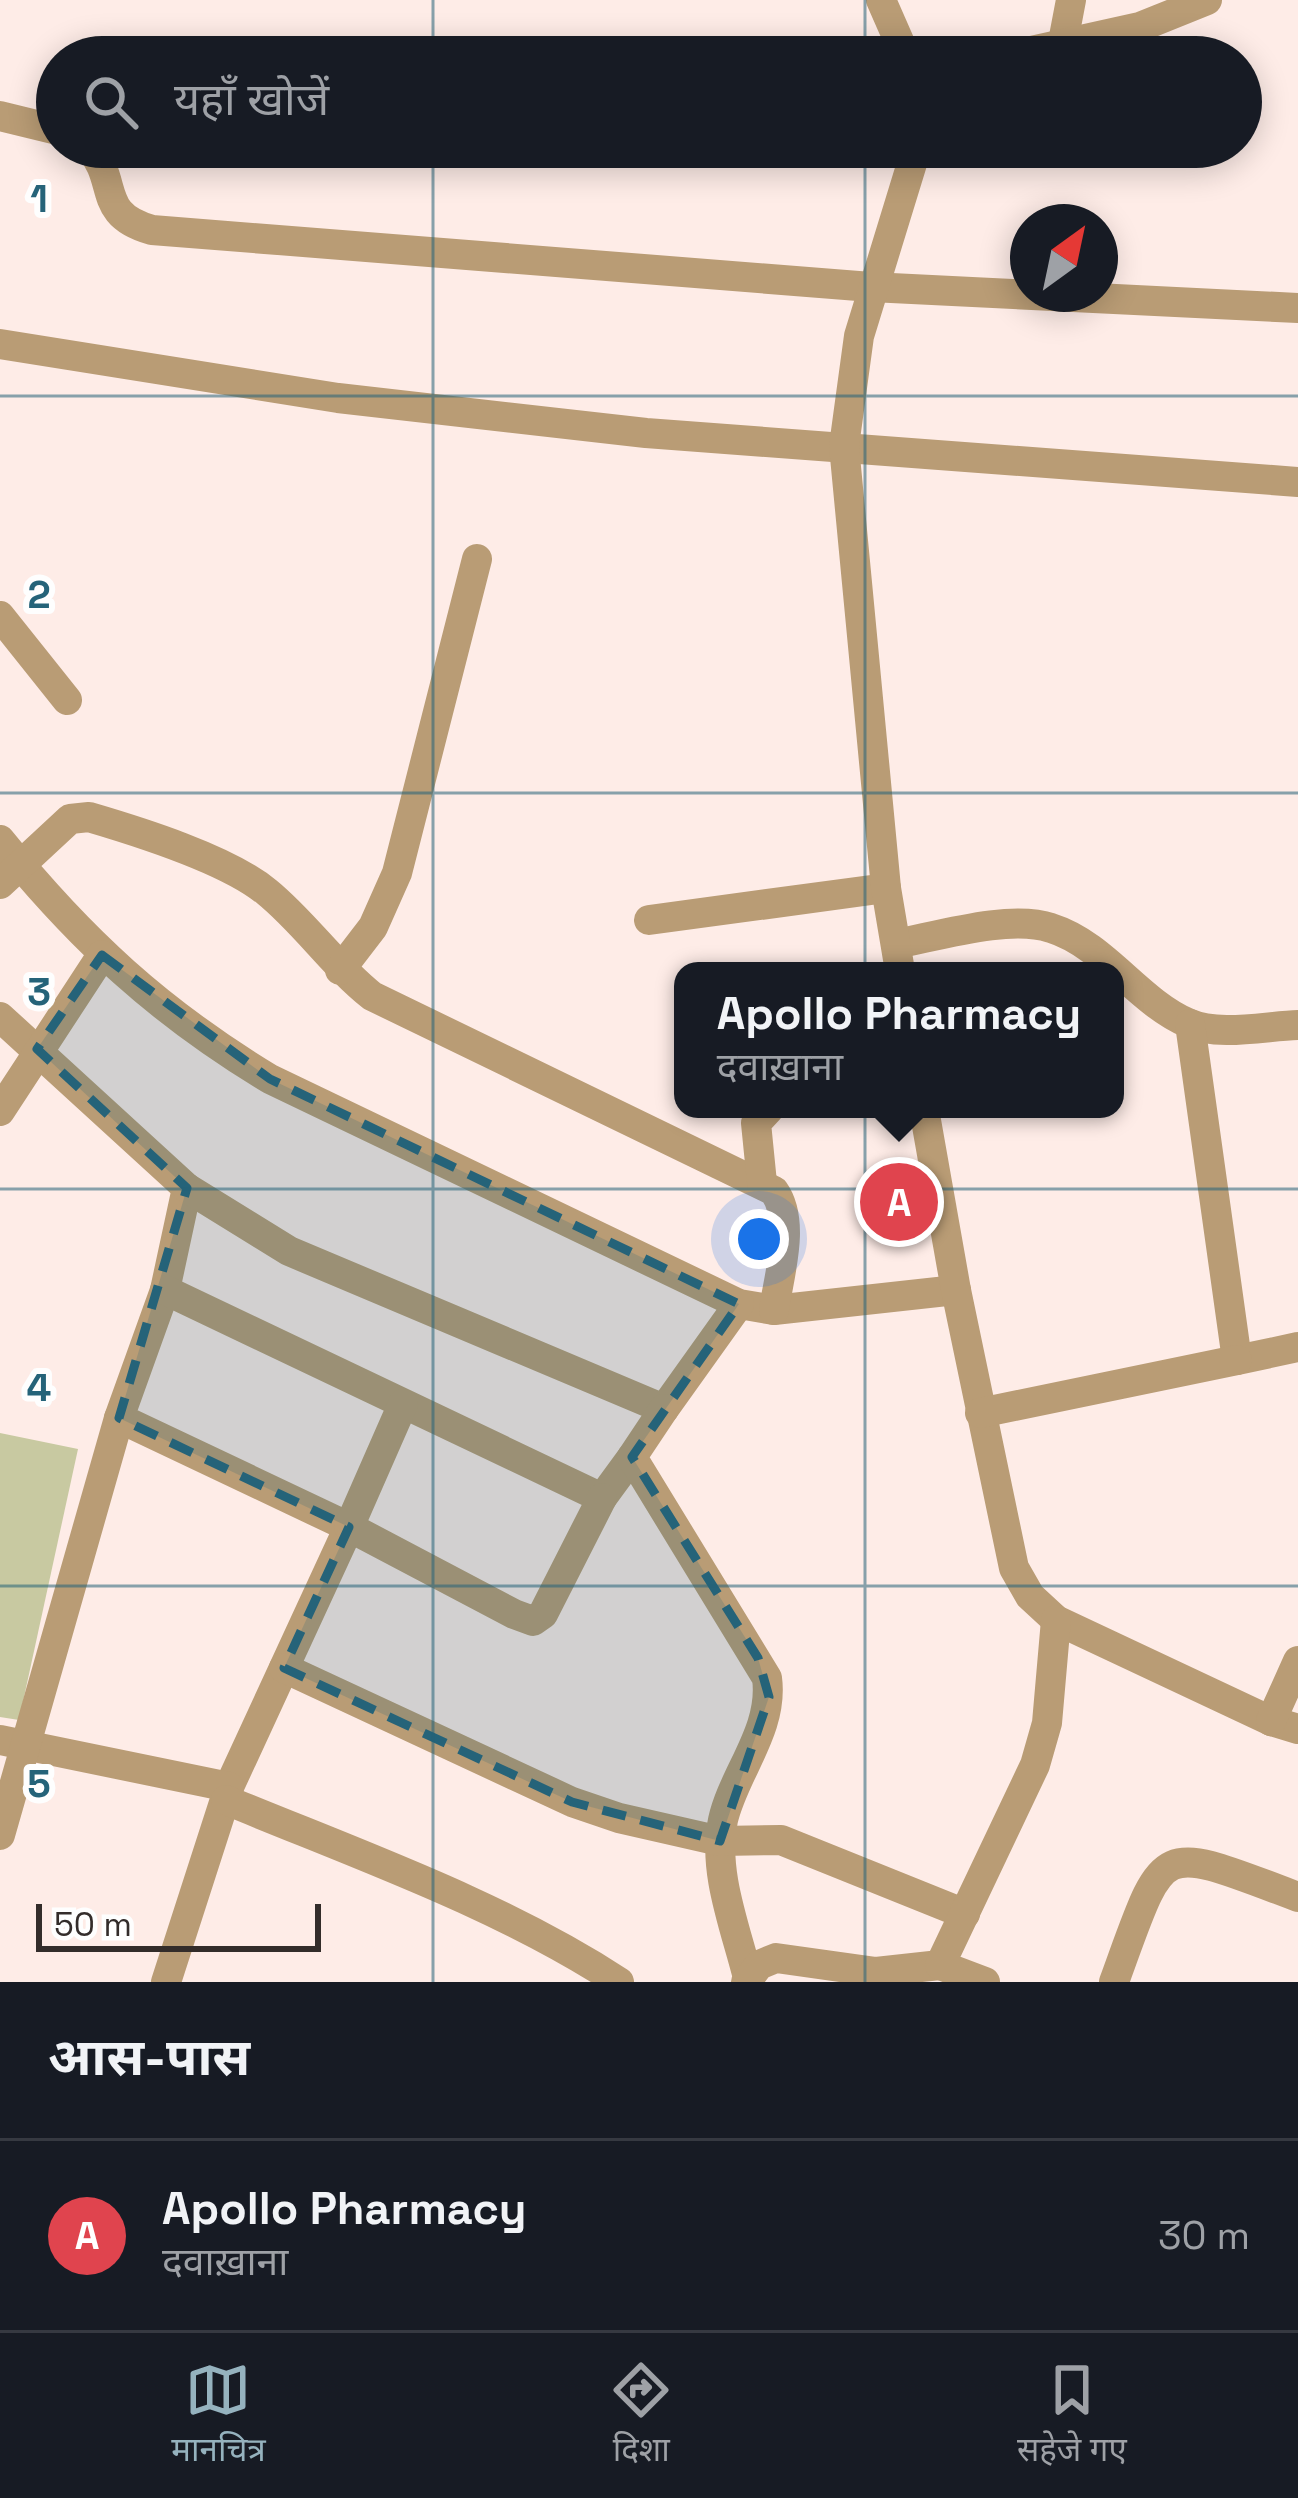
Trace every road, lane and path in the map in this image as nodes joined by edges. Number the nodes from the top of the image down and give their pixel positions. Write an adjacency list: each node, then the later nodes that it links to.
1 (881, 0): 4 (street)
2 (1071, 0): 5 (street)
3 (1207, 0): 6 (street)
4 (897, 36)
5 (1064, 36)
6 (1090, 36)
7 (0, 116): 8 (street)
8 (36, 125)
9 (103, 168): 11 (street)
10 (910, 168): 11 (street)
11 (871, 287): 12 (street); 14 (street)
12 (1298, 308)
13 (0, 344): 14 (street)
14 (844, 446): 15 (street); 20 (street)
15 (1298, 482)
16 (477, 559): 25 (street)
17 (0, 616): 18 (street)
18 (67, 700)
19 (6, 862): 22 (street); 25 (street)
20 (886, 888): 21 (street); 23 (street)
21 (649, 920)
22 (103, 955): 30 (street); 38 (street)
23 (898, 957): 24 (street)
24 (1106, 962)
25 (340, 970): 34 (street)
26 (1124, 977): 28 (street)
27 (0, 1018): 30 (street)
28 (1190, 1024): 29 (street); 41 (street)
29 (1298, 1025)
30 (37, 1049): 31 (street); 35 (street)
31 (0, 1111)
32 (761, 1118): 34 (street)
33 (926, 1118): 37 (street)
34 (762, 1184): 39 (street)
35 (187, 1188): 36 (street); 43 (street)
36 (165, 1290): 42 (street); 45 (street)
37 (956, 1290): 39 (street); 44 (street)
38 (739, 1304): 39 (street); 43 (street)
39 (774, 1310)
40 (1298, 1347): 41 (street)
41 (1237, 1360): 44 (street)
42 (404, 1404): 47 (street); 48 (street)
43 (664, 1409): 46 (street)
44 (980, 1413): 49 (street)
45 (119, 1418): 48 (street); 53 (street)
46 (632, 1456): 47 (street); 56 (street)
47 (602, 1498): 48 (street)
48 (349, 1527): 51 (street)
49 (1056, 1620): 52 (street); 58 (street)
50 (1298, 1661): 52 (street)
51 (284, 1668): 54 (street); 56 (street)
52 (1284, 1725)
53 (13, 1742): 54 (street); 55 (street)
54 (228, 1794): 61 (street); 62 (street)
55 (0, 1835)
56 (720, 1841): 58 (street); 60 (street)
57 (1298, 1898): 64 (street)
58 (965, 1914): 59 (street)
59 (940, 1965): 60 (street); 63 (street)
60 (747, 1980)
61 (166, 1982)
62 (620, 1982)
63 (985, 1982)
64 (1114, 1982)

